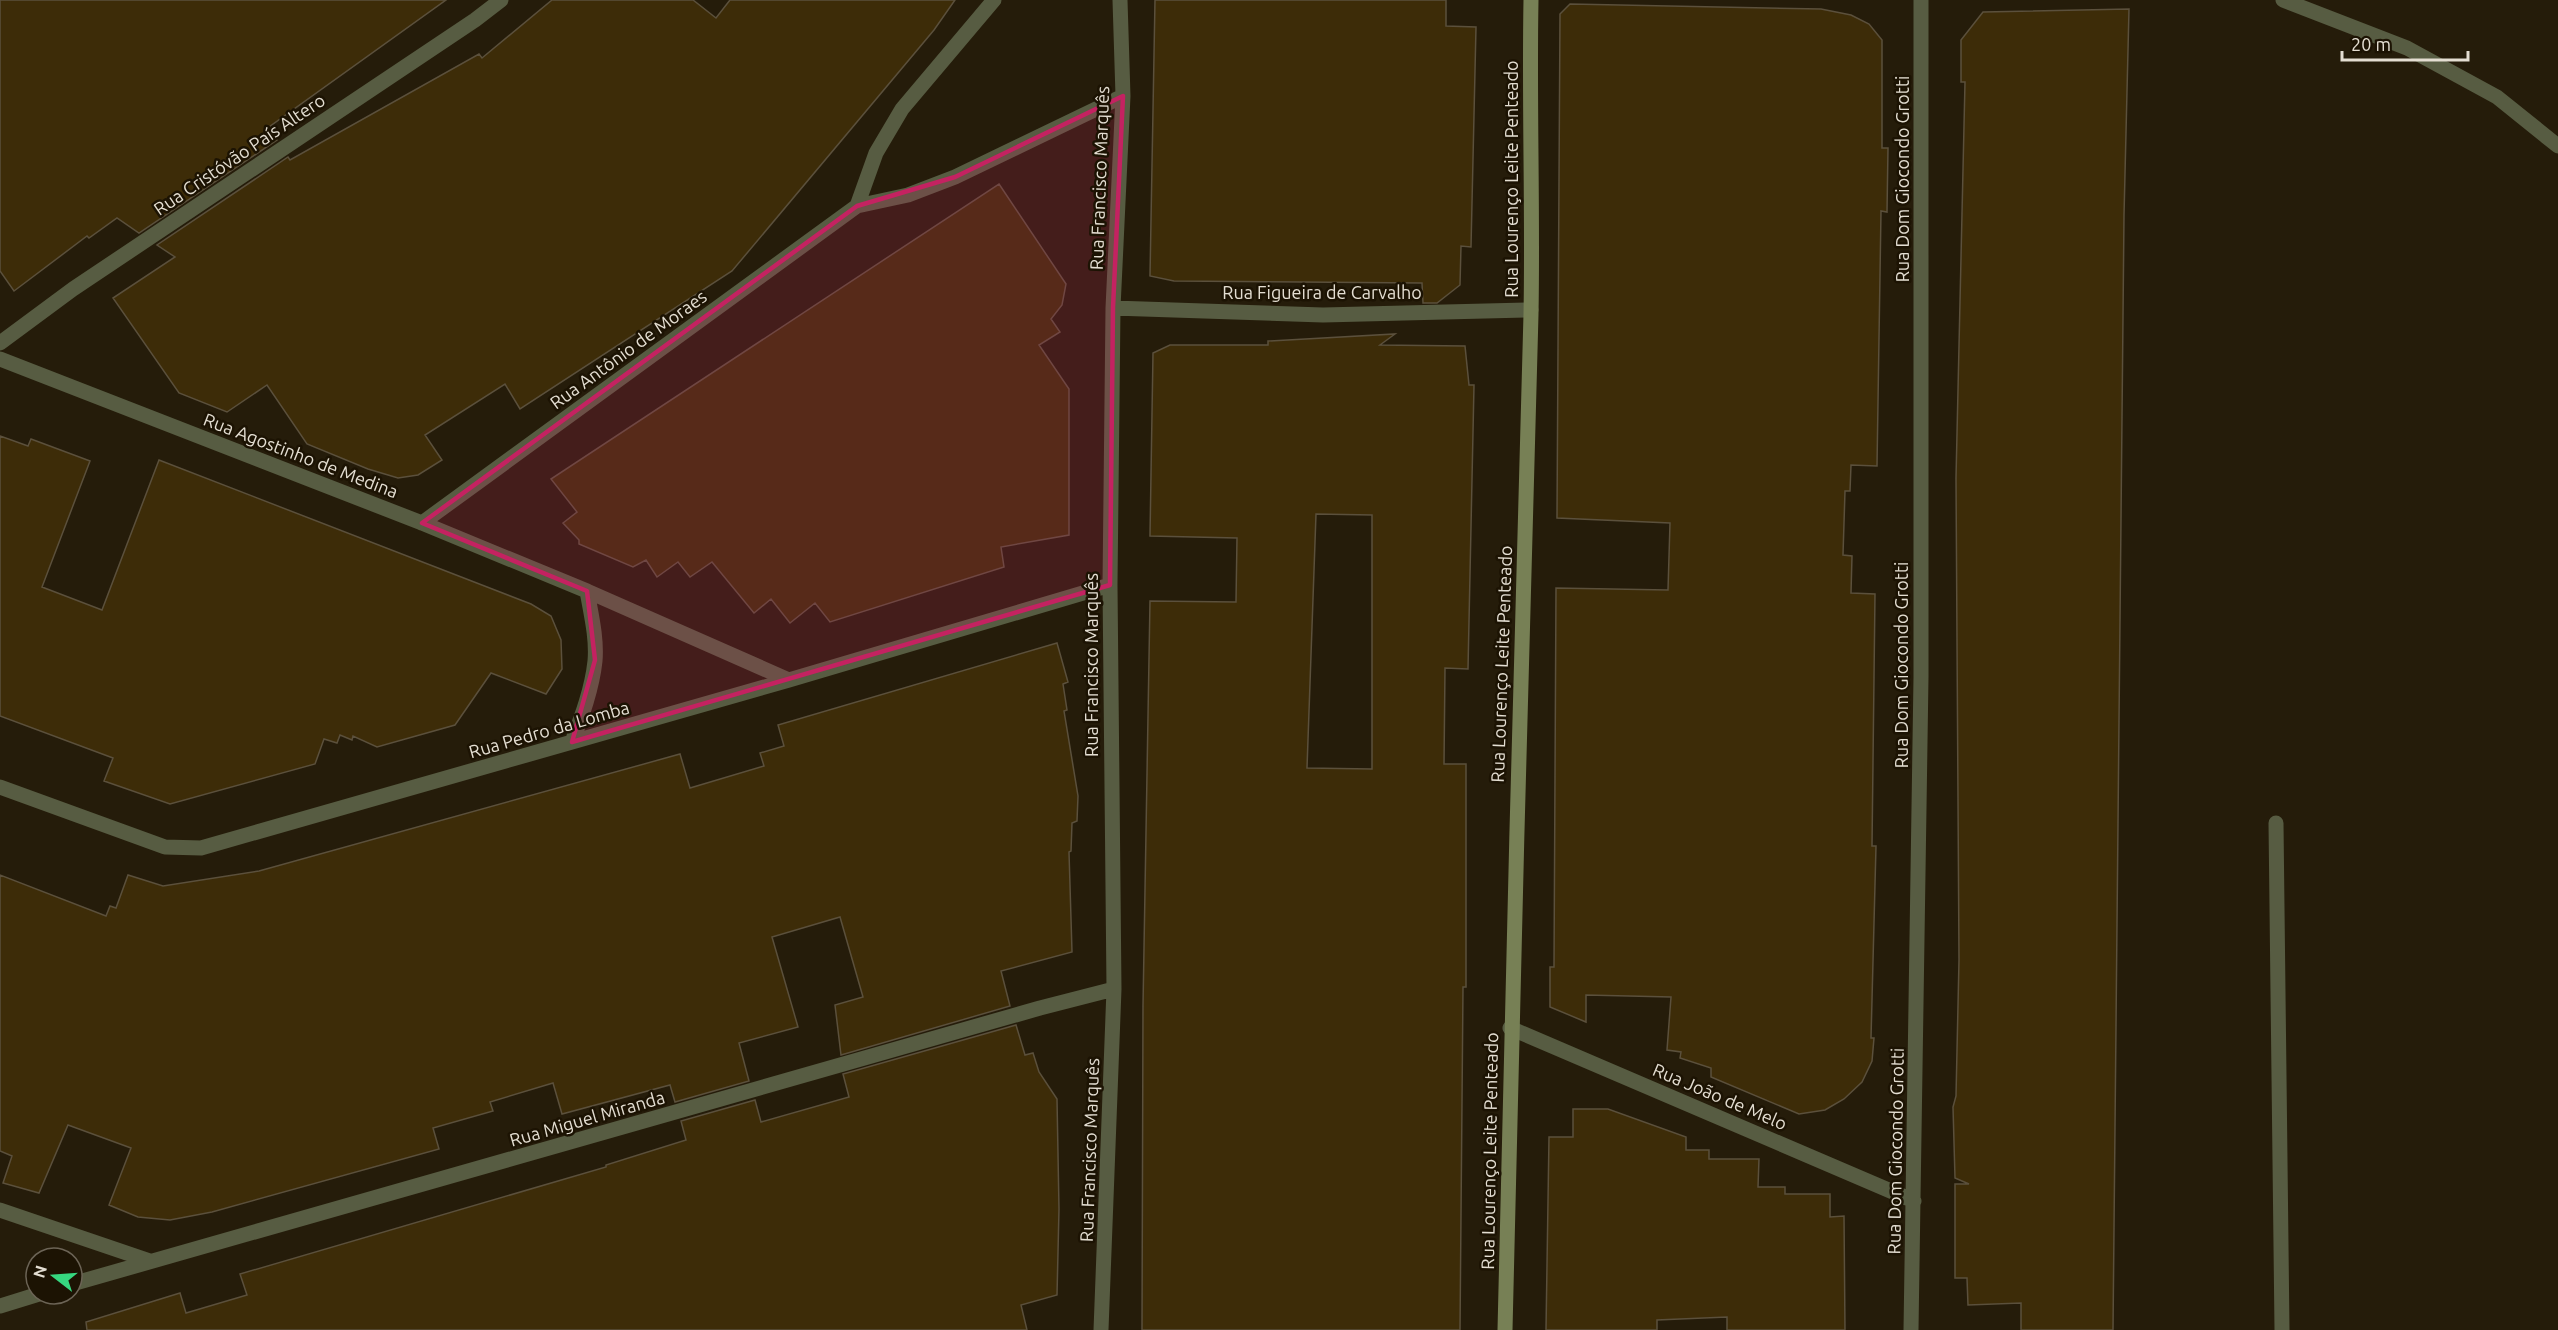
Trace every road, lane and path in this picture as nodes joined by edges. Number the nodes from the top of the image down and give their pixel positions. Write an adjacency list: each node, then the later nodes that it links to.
1 (501, 0): 12 (street, Rua Cristóvão País Altero)
2 (994, 0): 9 (street)
3 (1120, 0): 7 (street, Rua Francisco Marquês)
4 (1531, 0): 11 (main road, Rua Lourenço Leite Penteado)
5 (1922, 0): 23 (street, Rua Dom Giocondo Grotti)
6 (2283, 0): 8 (street)
7 (1123, 96): 9 (street, Rua Antônio de Moraes); 10 (street, Rua Francisco Marquês)
8 (2558, 146)
9 (857, 206): 14 (street, Rua Antônio de Moraes)
10 (1113, 308): 11 (street, Rua Figueira de Carvalho); 15 (street, Rua Francisco Marquês)
11 (1531, 310): 22 (main road, Rua Lourenço Leite Penteado)
12 (0, 344)
13 (0, 359): 14 (street, Rua Agostinho de Medina)
14 (422, 523): 16 (street, Rua Agostinho de Medina)
15 (1110, 585): 17 (street, Rua Pedro da Lomba); 21 (street, Rua Francisco Marquês)
16 (587, 591): 17 (street, Rua Agostinho de Medina); 18 (street)
17 (789, 680): 18 (street, Rua Pedro da Lomba)
18 (573, 742): 19 (street, Rua Pedro da Lomba)
19 (0, 787)
20 (2276, 823): 32 (street)
21 (1114, 989): 25 (street, Rua Miguel Miranda); 29 (street, Rua Francisco Marquês)
22 (1510, 1028): 23 (street, Rua João de Melo); 30 (main road, Rua Lourenço Leite Penteado)
23 (1914, 1201): 31 (street, Rua Dom Giocondo Grotti)
24 (0, 1210): 25 (street)
25 (150, 1261): 26 (street, Rua Miguel Miranda)
26 (84, 1280)
27 (24, 1299): 28 (street)
28 (0, 1306)
29 (1101, 1330)
30 (1505, 1330)
31 (1911, 1330)
32 (2282, 1330)

